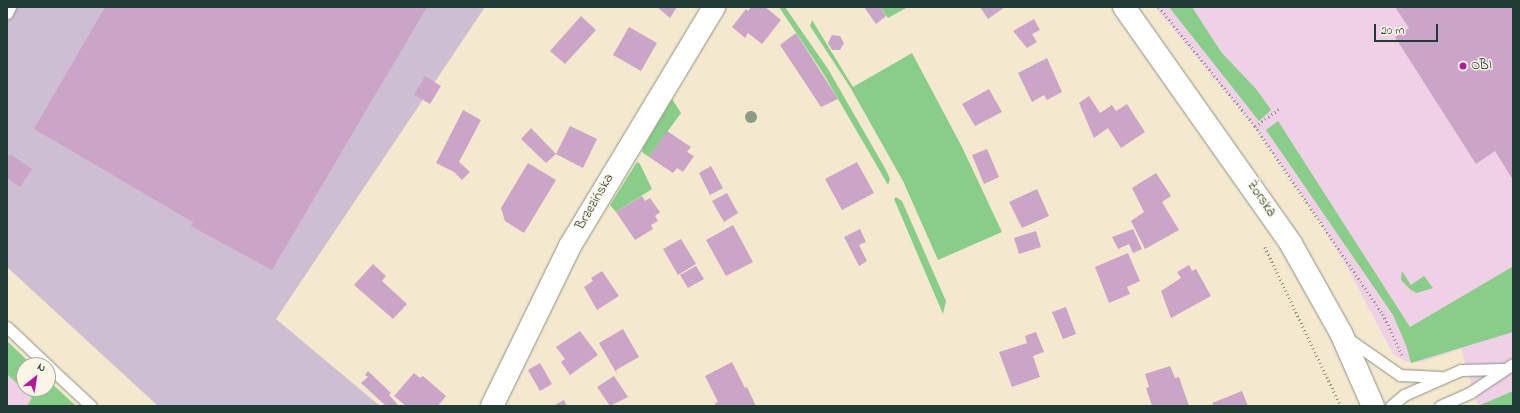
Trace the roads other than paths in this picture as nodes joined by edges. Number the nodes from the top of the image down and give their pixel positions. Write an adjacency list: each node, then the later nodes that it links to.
1 (10, 7): 4 (lane)
2 (714, 7): 12 (main road, Brzezińska)
3 (1124, 7): 6 (main road, Żorska)
4 (7, 13)
5 (7, 327): 7 (lane)
6 (1341, 333): 10 (lane); 13 (main road, Żorska)
7 (39, 357)
8 (1508, 367): 10 (lane); 15 (lane)
9 (56, 373): 11 (lane)
10 (1440, 377): 14 (lane)
11 (91, 406)
12 (492, 406)
13 (1373, 406)
14 (1391, 406)
15 (1440, 406)

